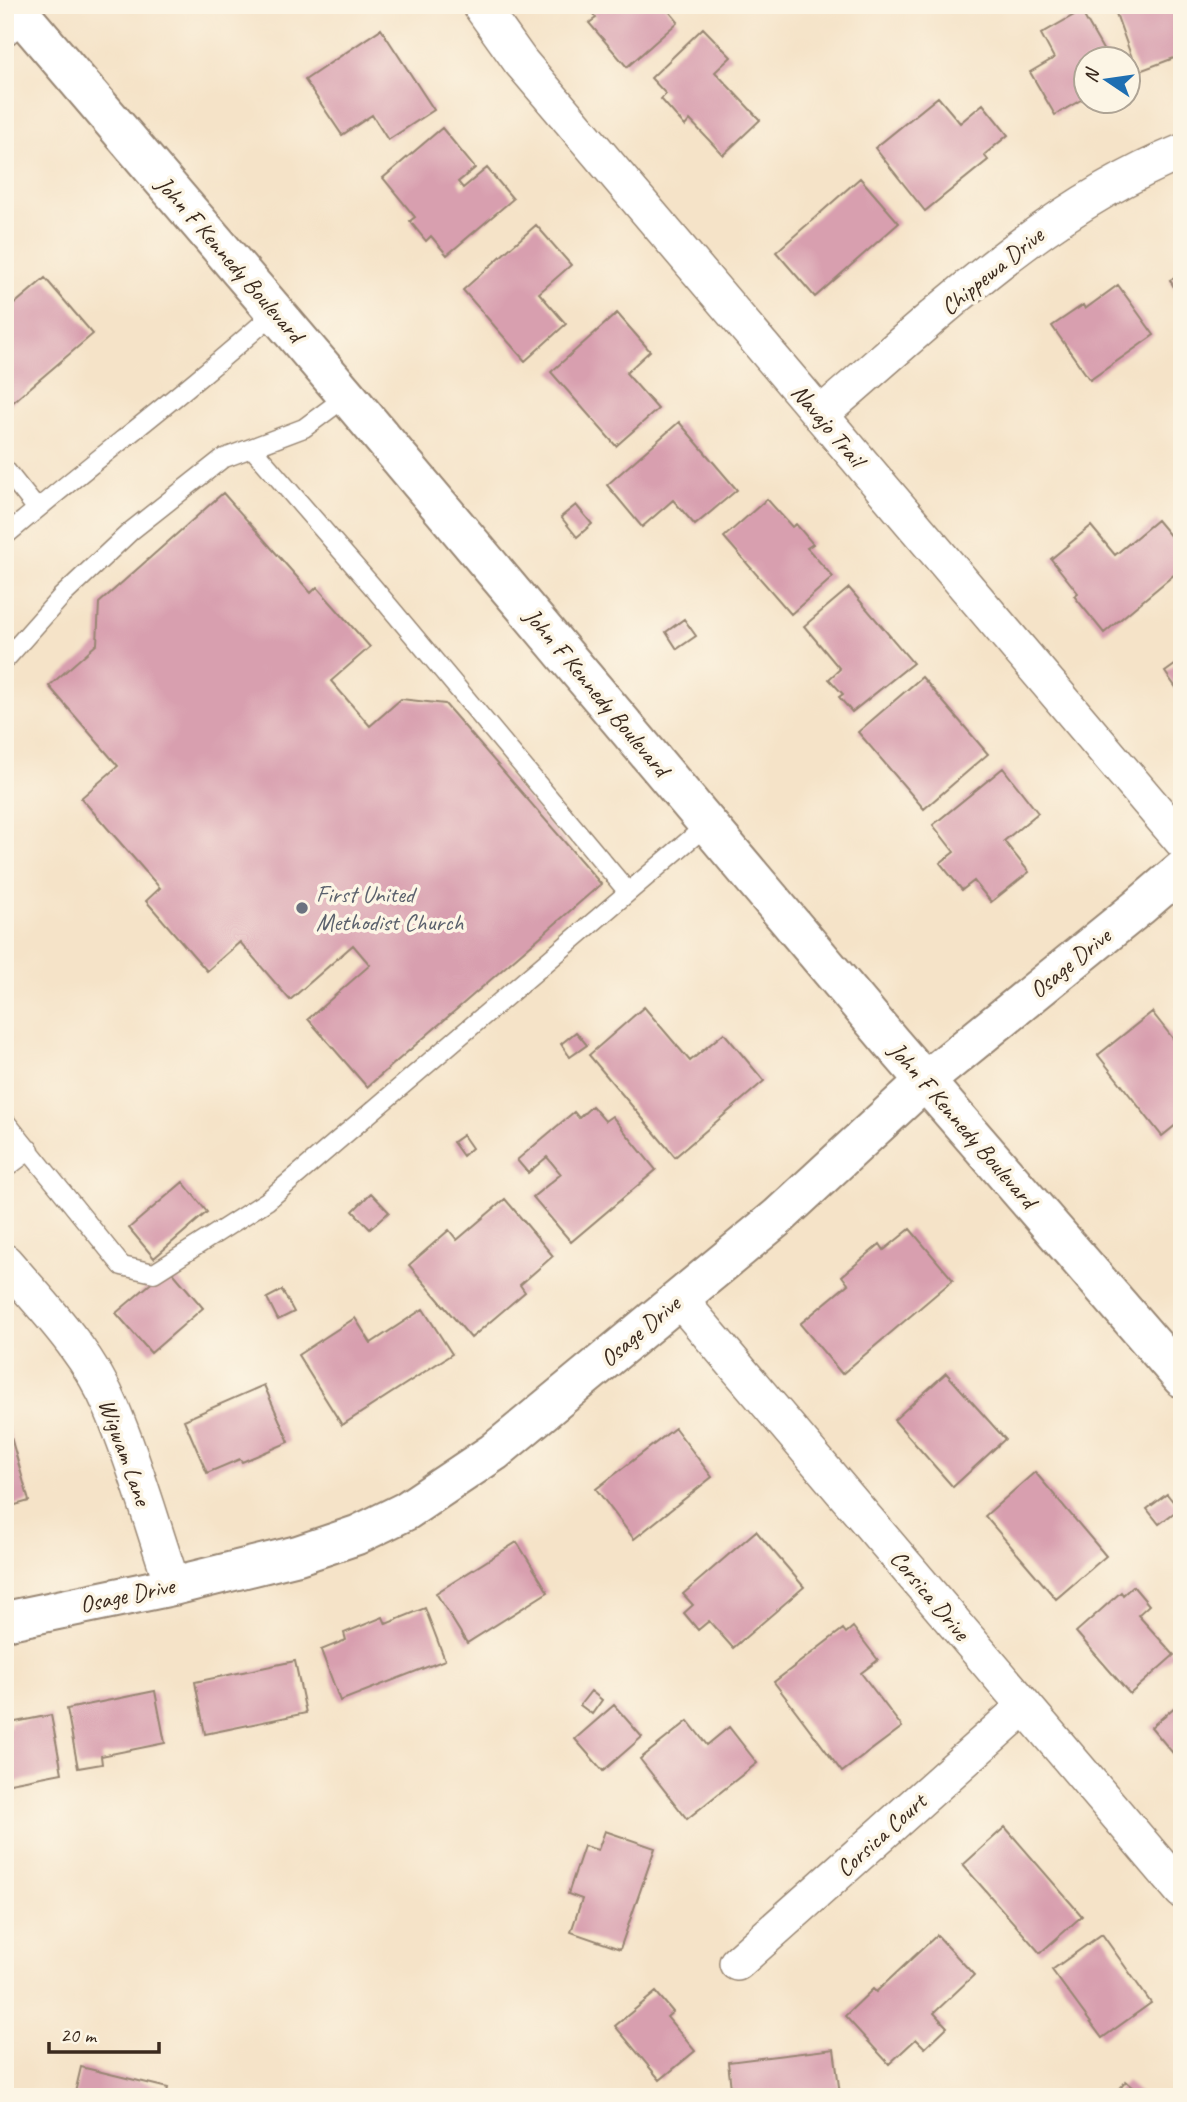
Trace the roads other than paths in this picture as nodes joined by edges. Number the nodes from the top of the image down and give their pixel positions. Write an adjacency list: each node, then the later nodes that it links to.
1 (480, 5): 6 (street, Navajo Trail)
2 (15, 21): 4 (main road, John F Kennedy Boulevard)
3 (1182, 152): 6 (street, Chippewa Drive)
4 (275, 312): 5 (main road, John F Kennedy Boulevard); 9 (lane)
5 (347, 396): 7 (lane); 12 (main road, John F Kennedy Boulevard)
6 (820, 415): 13 (street, Navajo Trail)
7 (252, 449): 11 (lane); 15 (lane)
8 (5, 469): 9 (lane)
9 (37, 509): 10 (lane)
10 (5, 536)
11 (5, 660)
12 (708, 824): 15 (lane); 16 (main road, John F Kennedy Boulevard)
13 (1182, 841)
14 (1182, 870): 16 (main road, Osage Drive)
15 (628, 892): 18 (lane)
16 (926, 1081): 21 (main road, Osage Drive); 22 (main road, John F Kennedy Boulevard)
17 (5, 1121): 18 (lane)
18 (30, 1150): 19 (lane)
19 (5, 1169)
20 (11, 1277): 23 (street, Wigwam Lane)
21 (679, 1299): 23 (main road, Osage Drive); 25 (street, Corsica Drive)
22 (1182, 1378)
23 (173, 1586): 24 (main road, Osage Drive)
24 (5, 1621)
25 (1024, 1706): 26 (street, Corsica Drive); 27 (street, Corsica Court)
26 (1182, 1891)
27 (737, 1963)

